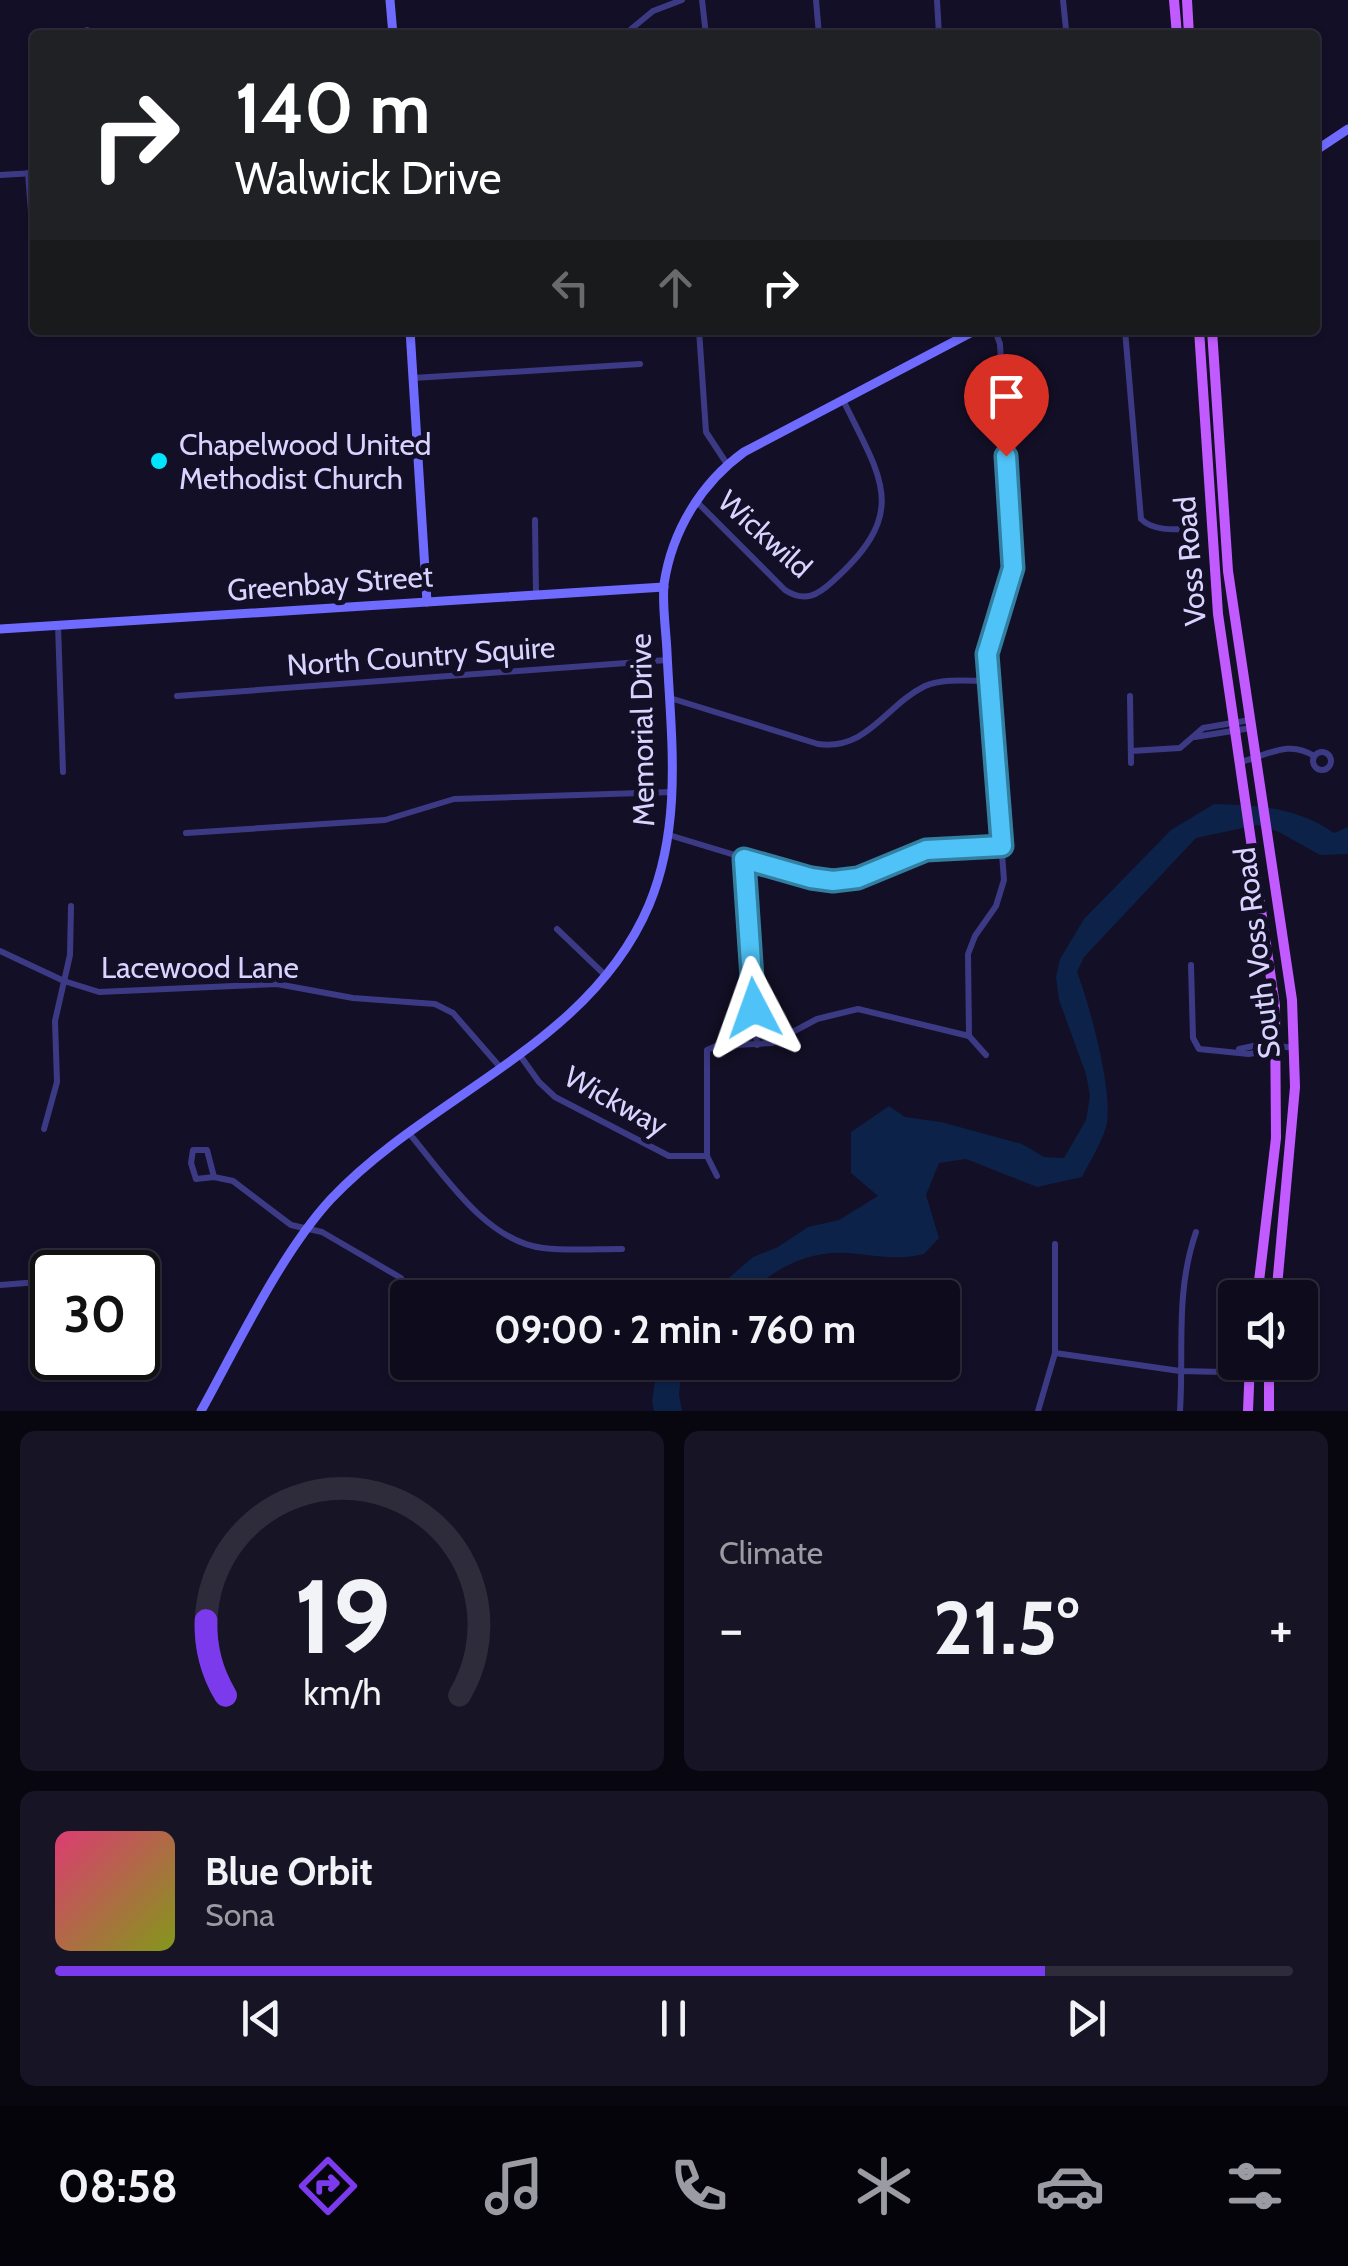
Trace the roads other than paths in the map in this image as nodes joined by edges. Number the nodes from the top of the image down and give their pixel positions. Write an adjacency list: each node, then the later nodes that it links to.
1 (390, 0): 10 (street)
2 (682, 0): 11 (street)
3 (702, 0): 12 (street)
4 (816, 0): 13 (street)
5 (938, 0): 14 (street)
6 (1063, 0): 9 (street)
7 (1174, 0): 15 (main road)
8 (1187, 0): 16 (main road)
9 (1066, 29)
10 (393, 30)
11 (630, 30)
12 (705, 30)
13 (818, 30)
14 (939, 30)
15 (1176, 30)
16 (1190, 30)
17 (1348, 129): 18 (street)
18 (1320, 149)
19 (30, 173): 20 (street)
20 (0, 175)
21 (410, 335): 29 (street)
22 (699, 335): 33 (street)
23 (966, 335): 32 (street, Memorial Drive)
24 (996, 335): 47 (street)
25 (1125, 335): 38 (street)
26 (1199, 335): 30 (main road, Voss Road)
27 (1212, 335): 31 (main road, Voss Road)
28 (640, 364): 29 (street)
29 (414, 378): 41 (street)
30 (1203, 398): 31 (main road); 34 (main road, Voss Road)
31 (1217, 398): 35 (main road, Voss Road)
32 (843, 400): 33 (street, Memorial Drive); 36 (street, Wickwild)
33 (727, 464): 36 (street, Memorial Drive)
34 (1208, 484): 35 (main road); 45 (main road, Voss Road)
35 (1223, 484): 44 (main road, Voss Road)
36 (696, 501): 39 (street, Memorial Drive)
37 (535, 520): 40 (street)
38 (1194, 529)
39 (664, 587): 40 (street, Greenbay Street); 46 (street, Memorial Drive)
40 (536, 595): 41 (street, Greenbay Street)
41 (427, 602): 42 (street, Greenbay Street)
42 (58, 625): 43 (street, Greenbay Street); 58 (street)
43 (0, 628)
44 (1239, 651): 45 (main road); 51 (main road, Voss Road)
45 (1224, 652): 52 (main road, Voss Road)
46 (668, 660): 48 (street, North Country Squire); 50 (street, Memorial Drive)
47 (988, 680): 50 (street); 64 (street)
48 (177, 696)
49 (1130, 696): 53 (street)
50 (670, 698): 61 (street, Memorial Drive)
51 (1250, 724): 52 (street); 55 (main road, Voss Road)
52 (1234, 727): 53 (street); 57 (main road, Voss Road)
53 (1131, 751): 56 (street)
54 (1314, 756): 55 (street)
55 (1256, 758): 57 (street); 59 (main road, Voss Road)
56 (1132, 762)
57 (1239, 762): 60 (main road, Voss Road)
58 (63, 772)
59 (1261, 783): 67 (main road, South Voss Road)
60 (1242, 786): 69 (main road, South Voss Road)
61 (673, 792): 62 (street); 63 (street, Memorial Drive)
62 (186, 833)
63 (669, 835): 65 (street); 72 (street, Memorial Drive)
64 (1002, 846): 65 (street); 74 (street)
65 (744, 859): 75 (street)
66 (71, 906): 73 (street)
67 (1282, 928): 69 (main road); 77 (main road, South Voss Road)
68 (557, 929): 72 (street)
69 (1265, 942): 76 (main road, South Voss Road)
70 (0, 951): 73 (street, Lacewood Lane)
71 (1191, 965): 76 (street)
72 (607, 976): 78 (street, Memorial Drive)
73 (64, 982): 80 (street, Lacewood Lane); 81 (street)
74 (969, 1036): 75 (street); 79 (street)
75 (756, 1045): 83 (street)
76 (1276, 1048): 77 (street); 89 (main road, South Voss Road)
77 (1296, 1048): 90 (main road, South Voss Road)
78 (519, 1054): 80 (street, Memorial Drive); 83 (street, Wickway)
79 (986, 1055)
80 (500, 1067): 82 (street, Memorial Drive)
81 (44, 1129)
82 (408, 1132): 86 (street, Memorial Drive); 91 (street)
83 (707, 1156): 84 (street)
84 (717, 1176)
85 (214, 1177): 85 (street); 86 (street)
86 (307, 1229): 92 (street); 102 (street, Memorial Drive)
87 (1196, 1232): 99 (street)
88 (1055, 1244): 97 (street)
89 (1263, 1246): 90 (main road); 93 (main road, South Voss Road)
90 (1281, 1248): 94 (main road, South Voss Road)
91 (622, 1249)
92 (401, 1278)
93 (1259, 1280)
94 (1278, 1280)
95 (30, 1282): 96 (street)
96 (0, 1285)
97 (1055, 1353): 99 (street); 103 (street)
98 (1218, 1369): 99 (street)
99 (1180, 1371): 104 (street)
100 (1249, 1380): 105 (main road)
101 (1269, 1380): 106 (main road)
102 (201, 1411)
103 (1038, 1411)
104 (1180, 1411)
105 (1248, 1411)
106 (1269, 1411)

